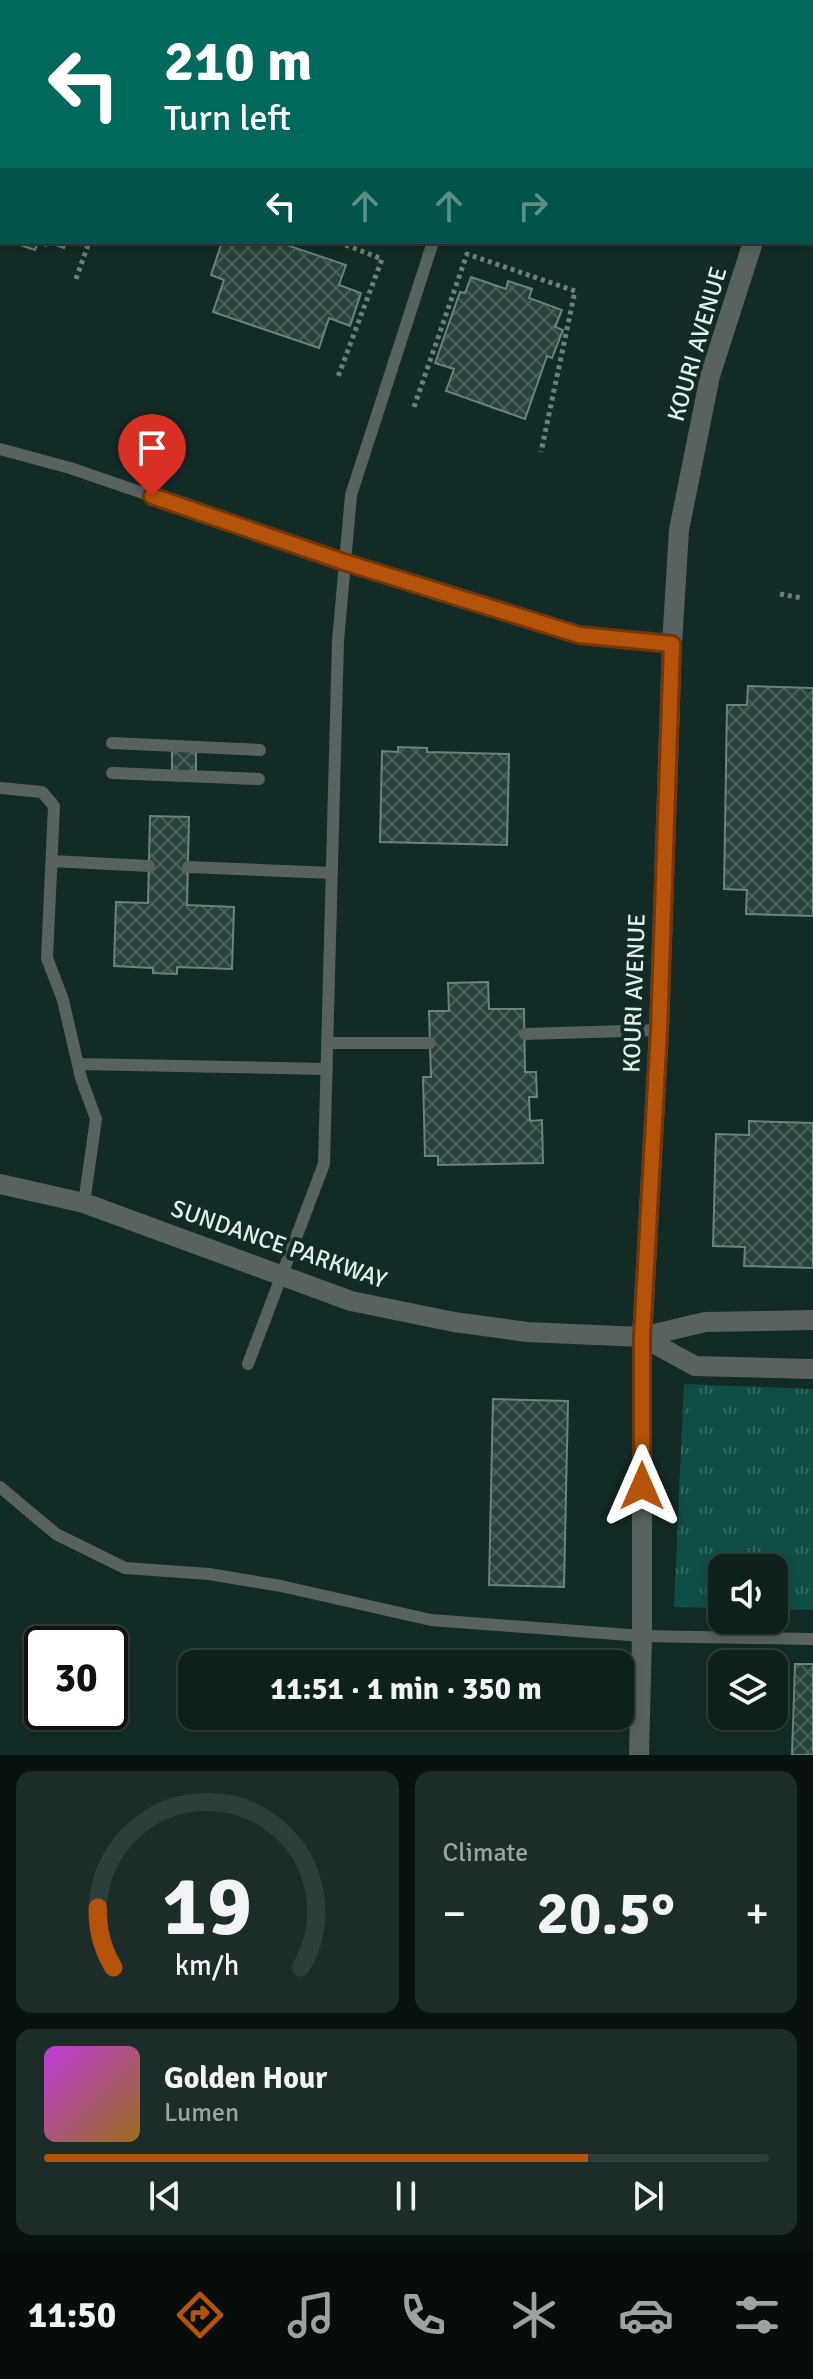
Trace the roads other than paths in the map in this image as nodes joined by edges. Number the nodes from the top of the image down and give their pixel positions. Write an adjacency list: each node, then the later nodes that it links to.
1 (432, 244): 4 (lane)
2 (752, 244): 5 (street, KOURI AVENUE)
3 (0, 449): 4 (lane)
4 (344, 562): 5 (lane); 14 (lane)
5 (672, 644): 15 (street, KOURI AVENUE)
6 (112, 743): 7 (lane)
7 (260, 750)
8 (112, 773): 9 (lane)
9 (259, 779)
10 (0, 788): 11 (lane)
11 (52, 861): 12 (lane); 19 (lane)
12 (149, 866)
13 (188, 867): 14 (lane)
14 (332, 873): 17 (lane)
15 (659, 1030): 16 (lane); 25 (street, KOURI AVENUE)
16 (525, 1034)
17 (328, 1043): 18 (lane); 20 (lane)
18 (430, 1043)
19 (78, 1064): 20 (lane); 22 (lane)
20 (327, 1069): 23 (lane)
21 (0, 1184): 22 (street, SUNDANCE PARKWAY)
22 (84, 1203): 23 (street, SUNDANCE PARKWAY)
23 (281, 1277): 25 (street, SUNDANCE PARKWAY); 26 (lane)
24 (813, 1320): 25 (street, SUNDANCE PARKWAY)
25 (642, 1337): 27 (street, SUNDANCE PARKWAY); 29 (street, KOURI AVENUE)
26 (248, 1364)
27 (813, 1369)
28 (0, 1487): 29 (lane)
29 (642, 1636): 30 (lane); 31 (street, KOURI AVENUE)
30 (813, 1639)
31 (639, 1755)

